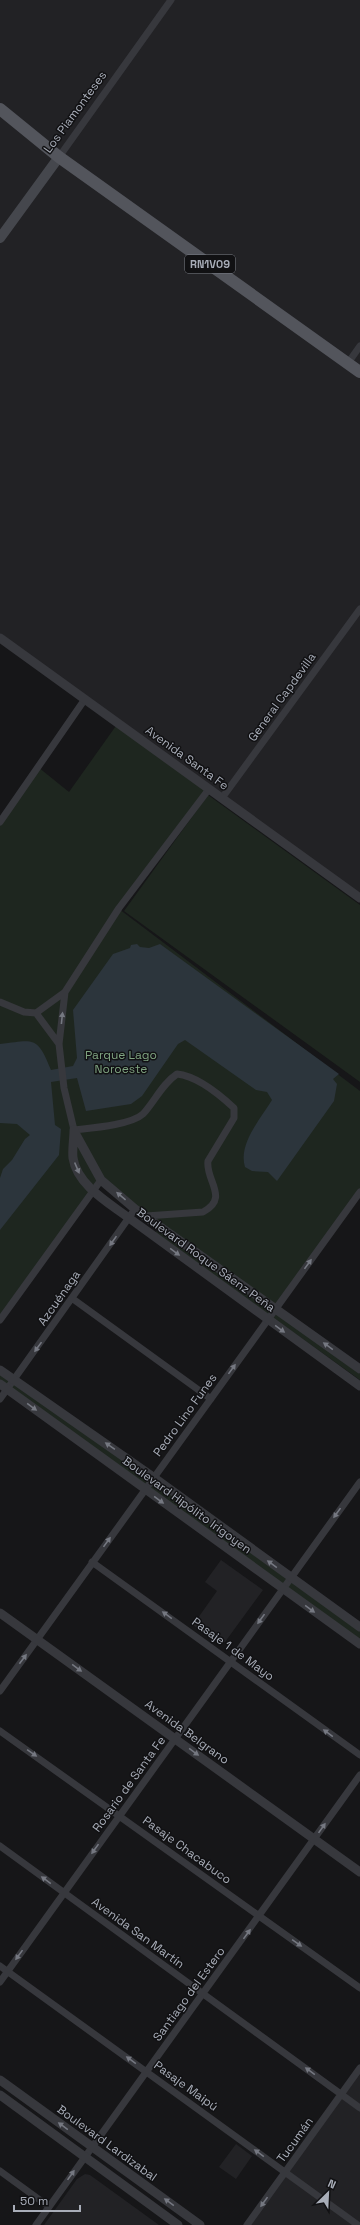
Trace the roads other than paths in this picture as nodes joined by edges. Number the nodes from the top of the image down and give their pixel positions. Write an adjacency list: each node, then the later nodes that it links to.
1 (171, 0): 3 (street, Los Piamonteses)
2 (0, 110): 3 (main road, RN1V09)
3 (59, 157): 4 (main road, Los Piamonteses); 6 (main road, RN1V09)
4 (0, 238)
5 (360, 346): 6 (street)
6 (348, 363): 7 (main road, RN1V09)
7 (360, 372)
8 (360, 609): 12 (street, General Capdevilla)
9 (0, 638): 10 (street, Avenida Santa Fe)
10 (85, 699): 11 (street, Avenida Santa Fe); 13 (street)
11 (209, 789): 12 (street, Avenida Santa Fe); 15 (street)
12 (222, 798): 14 (street, Avenida Santa Fe)
13 (0, 822)
14 (360, 898)
15 (65, 992): 17 (street); 18 (street, Boulevard Roque Sáenz Peña, one-way to 15)
16 (0, 1002): 17 (street)
17 (36, 1013): 18 (street)
18 (59, 1044): 19 (street, Boulevard Roque Sáenz Peña)
19 (74, 1130): 20 (street, Boulevard Roque Sáenz Peña); 21 (street, Boulevard Roque Sáenz Peña, one-way to 21); 24 (street)
20 (101, 1180): 21 (street); 23 (street, Boulevard Roque Sáenz Peña, one-way to 20)
21 (93, 1190): 25 (street, Boulevard Roque Sáenz Peña); 28 (street)
22 (360, 1192): 27 (street, Pedro Lino Funes, one-way to 22)
23 (136, 1208): 24 (street, Boulevard Roque Sáenz Peña); 25 (street, Azcuénaga)
24 (146, 1216): 27 (street, Boulevard Roque Sáenz Peña)
25 (129, 1218): 26 (street, Azcuénaga, one-way to 26); 29 (street, Boulevard Roque Sáenz Peña, one-way to 29)
26 (73, 1299): 32 (street, Azcuénaga, one-way to 32); 36 (street)
27 (276, 1308): 29 (street, Pedro Lino Funes); 30 (street, Boulevard Roque Sáenz Peña, one-way to 27)
28 (0, 1320)
29 (267, 1320): 33 (street, Boulevard Roque Sáenz Peña, one-way to 33); 36 (street, Pedro Lino Funes, one-way to 29)
30 (360, 1369)
31 (0, 1370): 32 (street, Boulevard Hipólito Irigoyen)
32 (15, 1379): 34 (street, Azcuénaga); 37 (street, Boulevard Hipólito Irigoyen, one-way to 32)
33 (360, 1386)
34 (4, 1387): 35 (street, Azcuénaga); 39 (street, Boulevard Hipólito Irigoyen, one-way to 39)
35 (0, 1399)
36 (211, 1399): 37 (street, Pedro Lino Funes)
37 (153, 1477): 39 (street, Pedro Lino Funes); 41 (street, Boulevard Hipólito Irigoyen, one-way to 37)
38 (360, 1482): 41 (street, Rosario de Santa Fe, one-way to 41)
39 (144, 1489): 40 (street, Pedro Lino Funes, one-way to 39); 42 (street, Boulevard Hipólito Irigoyen, one-way to 42)
40 (92, 1562): 45 (street, Pedro Lino Funes); 47 (street, Pasaje 1 de Mayo, one-way to 40)
41 (291, 1578): 42 (street, Rosario de Santa Fe); 44 (street, Boulevard Hipólito Irigoyen)
42 (283, 1589): 46 (street, Boulevard Hipólito Irigoyen, one-way to 46); 47 (street, Rosario de Santa Fe, one-way to 47)
43 (0, 1613): 45 (street, Avenida Belgrano)
44 (360, 1627)
45 (38, 1640): 48 (street, Pedro Lino Funes, one-way to 45); 50 (street, Avenida Belgrano, one-way to 50)
46 (360, 1644)
47 (230, 1662): 50 (street, Rosario de Santa Fe); 51 (street, Pasaje 1 de Mayo, one-way to 47)
48 (0, 1691)
49 (0, 1731): 53 (street, Pasaje Chacabuco, one-way to 53)
50 (175, 1738): 53 (street, Rosario de Santa Fe); 54 (street, Avenida Belgrano, one-way to 54)
51 (360, 1755)
52 (360, 1775): 54 (street, Santiago del Estero, one-way to 52)
53 (120, 1816): 57 (street, Rosario de Santa Fe, one-way to 57); 58 (street, Pasaje Chacabuco)
54 (314, 1840): 56 (street, Avenida Belgrano); 58 (street, Santiago del Estero)
55 (0, 1846): 57 (street, Avenida San Martín, one-way to 55)
56 (360, 1872)
57 (64, 1893): 60 (street, Rosario de Santa Fe, one-way to 60); 63 (street, Avenida San Martín)
58 (259, 1917): 62 (street, Pasaje Chacabuco, one-way to 62); 63 (street, Santiago del Estero, one-way to 58)
59 (0, 1966): 60 (street, Pasaje Maipú)
60 (8, 1971): 61 (street, Rosario de Santa Fe); 65 (street, Pasaje Maipú, one-way to 60)
61 (0, 1982)
62 (360, 1988)
63 (203, 1993): 65 (street, Santiago del Estero); 67 (street, Avenida San Martín, one-way to 63)
64 (360, 2068): 67 (street, Tucumán)
65 (146, 2072): 70 (street, Santiago del Estero); 73 (street, Pasaje Maipú, one-way to 65)
66 (0, 2080): 70 (street, Boulevard Lardizabal, one-way to 66)
67 (341, 2094): 69 (street, Avenida San Martín); 73 (street, Tucumán)
68 (0, 2095): 71 (street, Boulevard Lardizabal)
69 (360, 2108)
70 (91, 2147): 71 (street, Santiago del Estero); 77 (street, Boulevard Lardizabal, one-way to 70)
71 (85, 2156): 74 (street, Santiago del Estero, one-way to 71); 76 (street, Boulevard Lardizabal)
72 (0, 2171): 74 (street)
73 (285, 2172): 78 (street, Tucumán, one-way to 78); 79 (street, Pasaje Maipú)
74 (48, 2206): 75 (street, Santiago del Estero)
75 (36, 2225)
76 (178, 2225)
77 (200, 2225)
78 (247, 2225)
79 (358, 2225)

